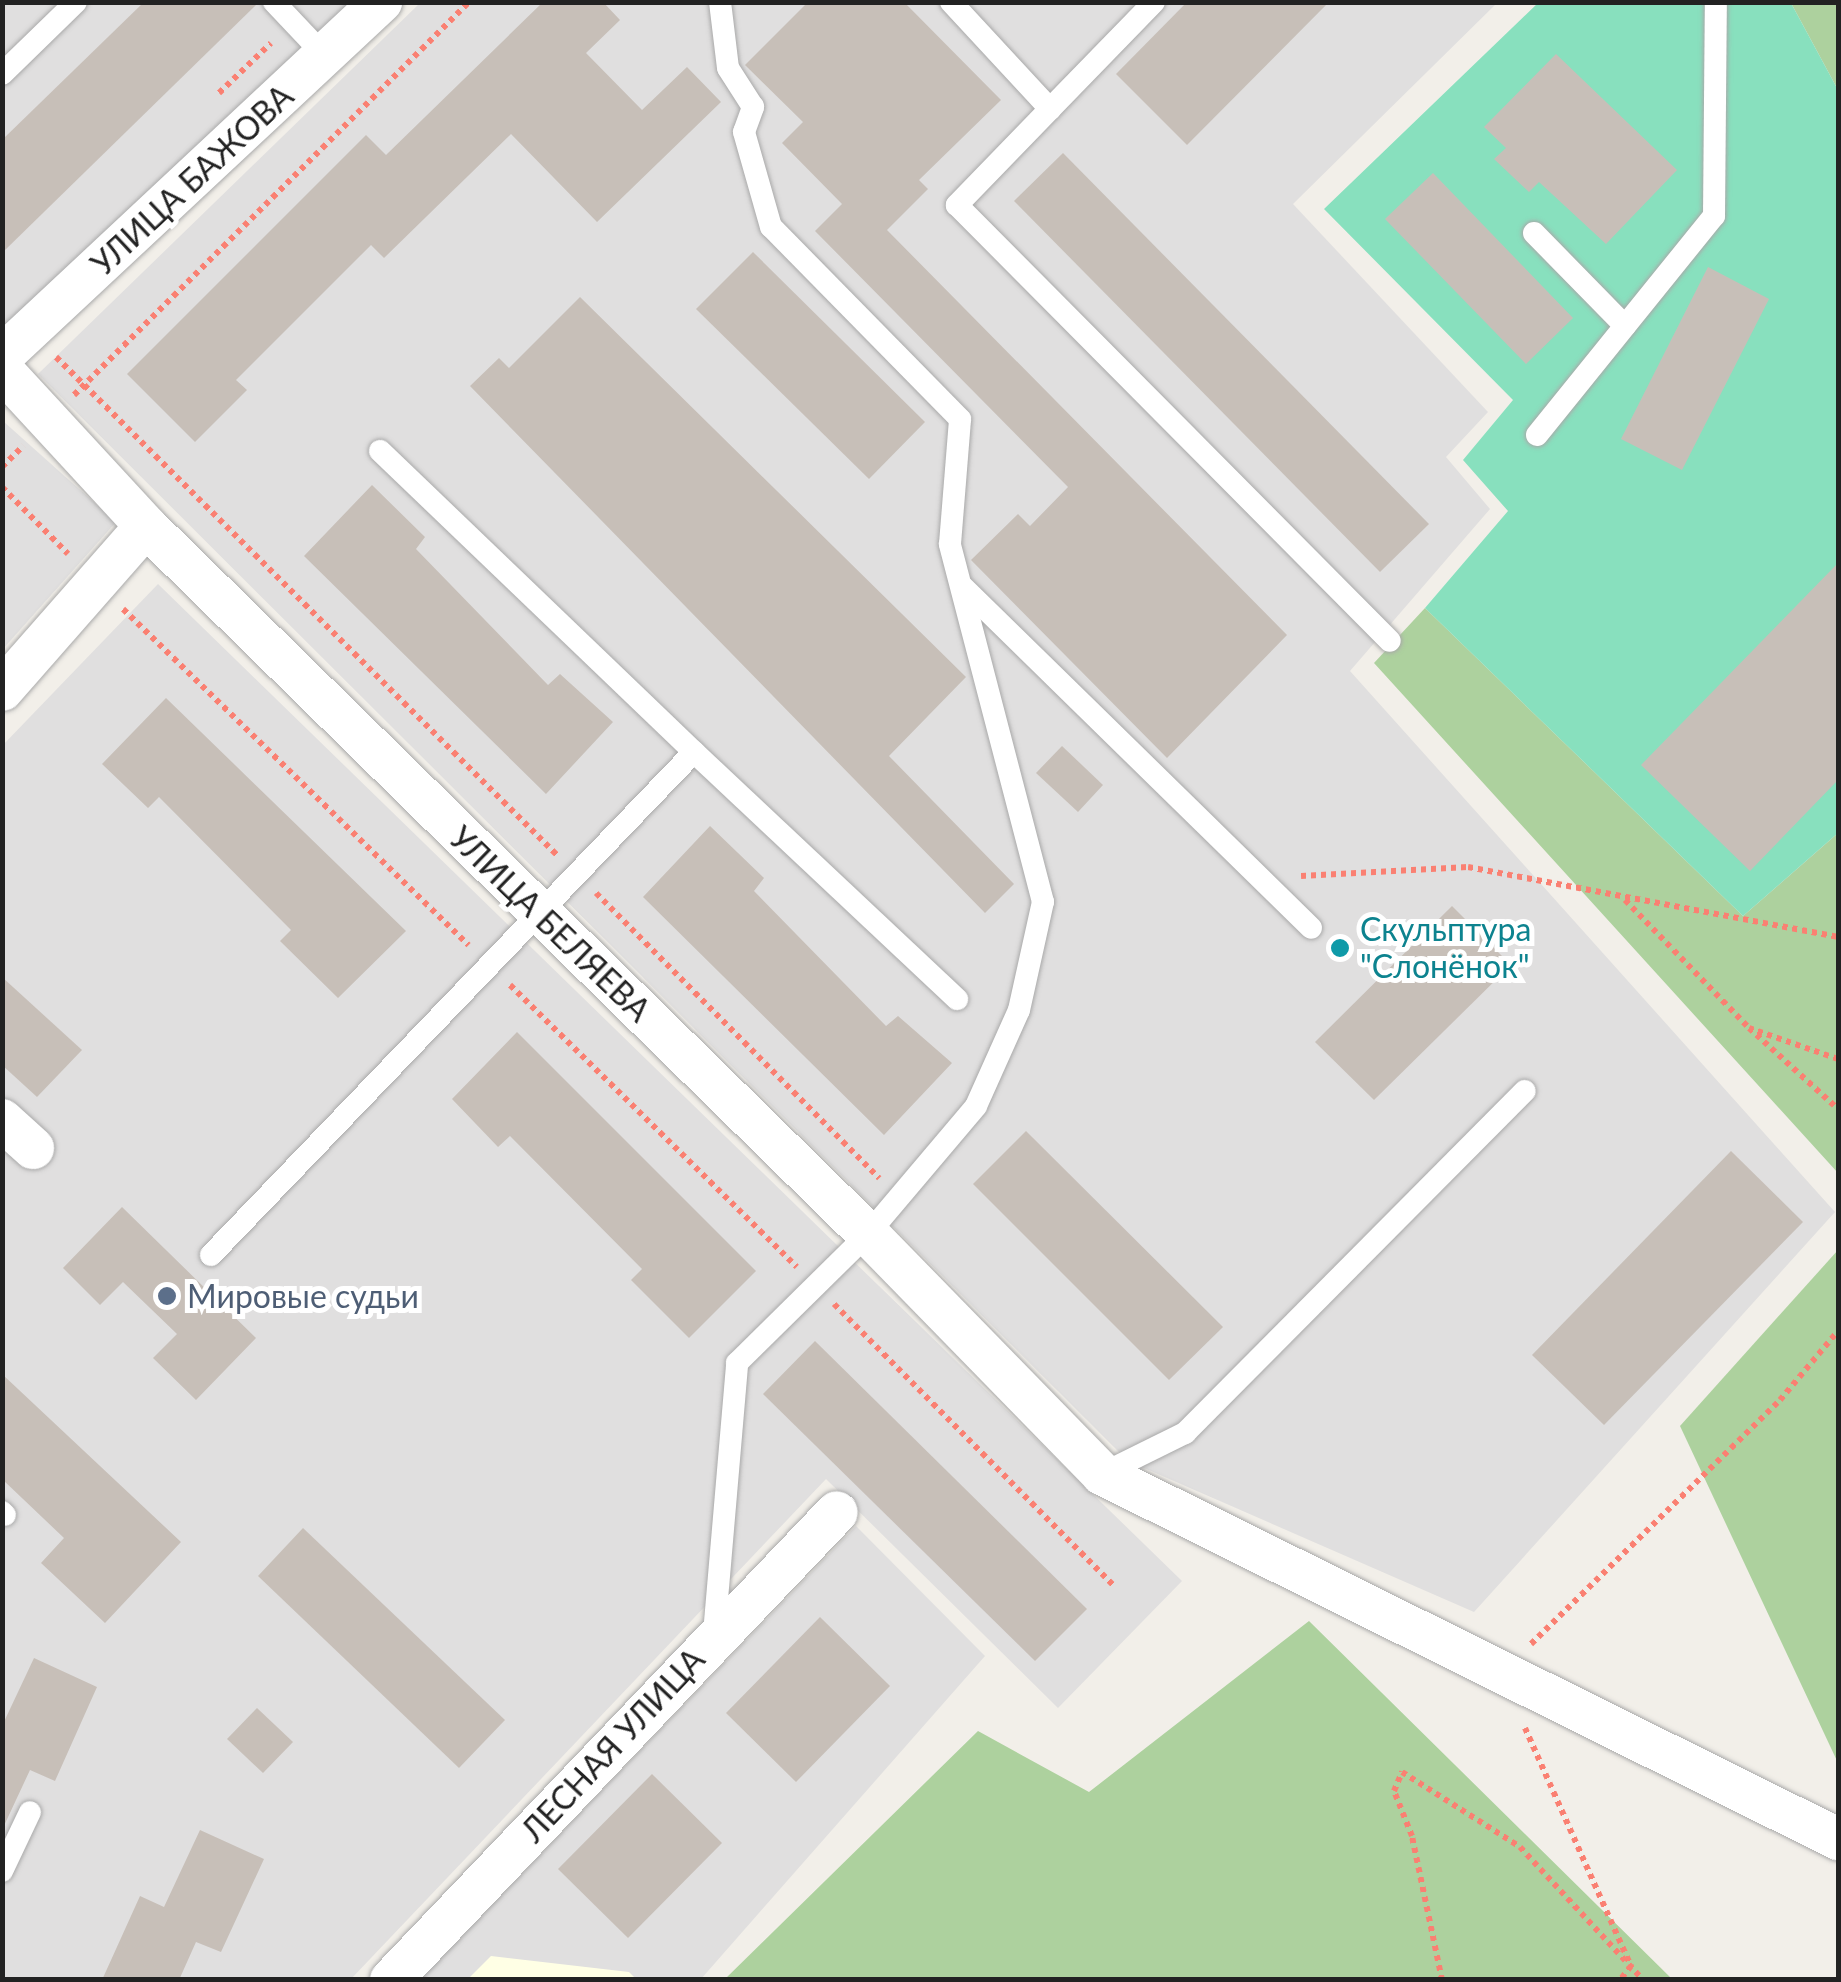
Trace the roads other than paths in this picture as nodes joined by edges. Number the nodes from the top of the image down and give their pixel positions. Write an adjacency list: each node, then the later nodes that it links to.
1 (76, 2): 9 (lane)
2 (274, 2): 8 (lane)
3 (381, 2): 8 (street, УЛИЦА БАЖОВА)
4 (720, 2): 18 (lane)
5 (951, 2): 10 (lane)
6 (1154, 2): 10 (lane)
7 (1716, 2): 12 (lane)
8 (326, 57): 13 (street, УЛИЦА БАЖОВА)
9 (2, 74)
10 (1050, 108): 19 (lane)
11 (1534, 233): 12 (lane)
12 (1625, 326): 15 (lane)
13 (16, 343)
14 (2, 370): 17 (street, УЛИЦА БЕЛЯЕВА)
15 (1537, 435)
16 (380, 452): 21 (lane)
17 (146, 526): 20 (street); 22 (street, УЛИЦА БЕЛЯЕВА)
18 (960, 585): 23 (lane); 26 (lane)
19 (1390, 641)
20 (2, 690)
21 (694, 752): 22 (lane); 24 (lane)
22 (542, 916): 26 (street, УЛИЦА БЕЛЯЕВА); 27 (lane)
23 (1311, 928)
24 (956, 999)
25 (1526, 1091): 28 (lane)
26 (868, 1234): 28 (street, УЛИЦА БЕЛЯЕВА); 30 (lane)
27 (211, 1254)
28 (1102, 1474): 32 (street, УЛИЦА БЕЛЯЕВА)
29 (837, 1512): 30 (street, ЛЕСНАЯ УЛИЦА)
30 (714, 1639): 34 (street, ЛЕСНАЯ УЛИЦА)
31 (30, 1812): 33 (lane)
32 (1838, 1838)
33 (2, 1871)
34 (391, 1980)

